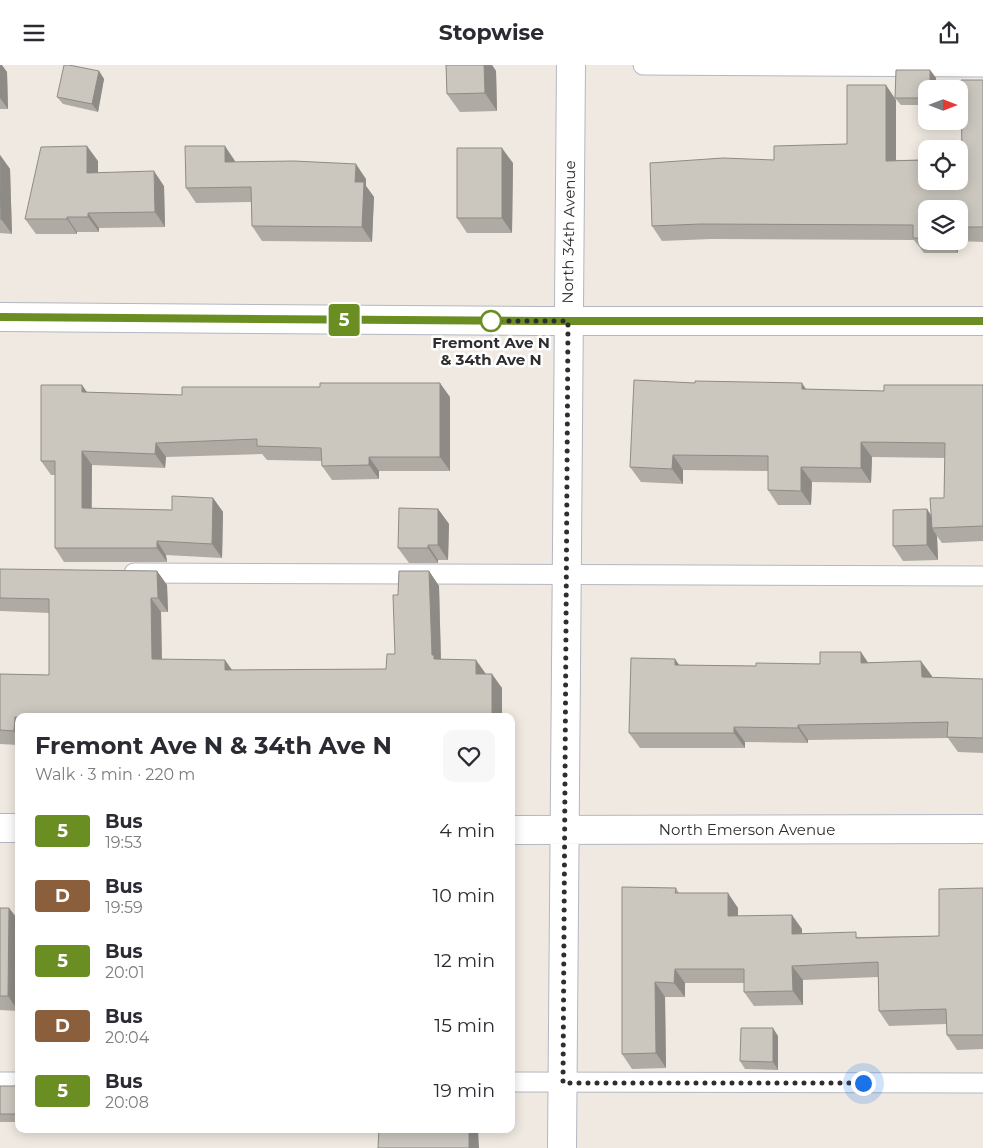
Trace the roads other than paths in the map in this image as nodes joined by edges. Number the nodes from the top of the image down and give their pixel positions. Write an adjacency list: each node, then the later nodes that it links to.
1 (571, 65): 5 (street, North 34th Avenue)
2 (643, 65): 3 (lane)
3 (983, 67)
4 (0, 317): 5 (street)
5 (568, 321): 6 (street); 8 (street, North 34th Avenue)
6 (983, 321)
7 (119, 573): 8 (lane)
8 (566, 575): 9 (lane); 14 (street, North 34th Avenue)
9 (983, 576)
10 (0, 828): 11 (street)
11 (15, 828)
12 (983, 829): 14 (street, North Emerson Avenue)
13 (515, 830): 14 (street, North Emerson Avenue)
14 (564, 830): 18 (street, North 34th Avenue)
15 (0, 1083): 16 (lane)
16 (15, 1083)
17 (515, 1083): 18 (lane)
18 (563, 1083): 19 (lane); 20 (street, North 34th Avenue)
19 (983, 1083)
20 (562, 1148)

